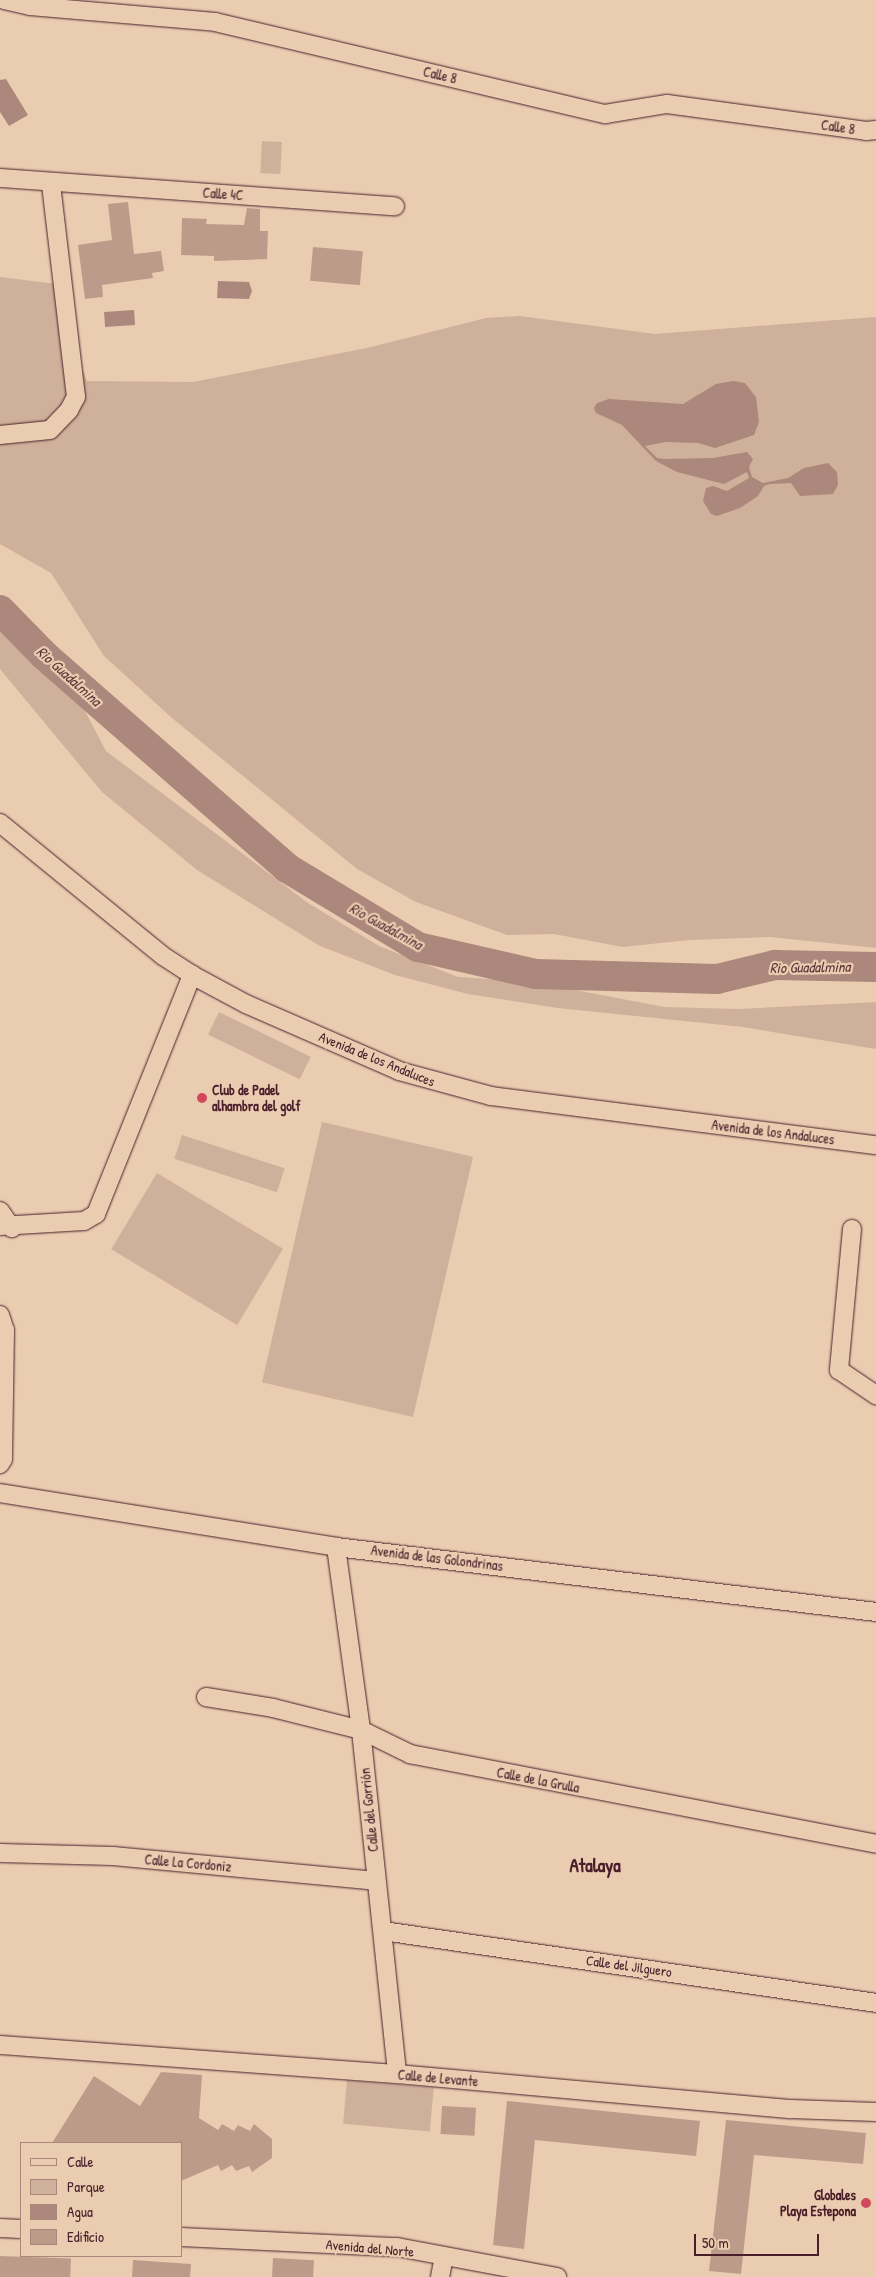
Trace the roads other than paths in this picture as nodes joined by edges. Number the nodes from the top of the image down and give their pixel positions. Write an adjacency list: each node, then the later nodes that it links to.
1 (4, 0): 2 (street, Calle 8)
2 (876, 130)
3 (0, 178): 4 (street, Calle 4C)
4 (51, 183): 5 (street, Calle 4C); 6 (street)
5 (395, 206)
6 (0, 435)
7 (0, 823): 8 (street, Avenida de los Andaluces)
8 (192, 975): 9 (street, Avenida de los Andaluces); 11 (street)
9 (876, 1145)
10 (0, 1211): 11 (street)
11 (6, 1227)
12 (852, 1229): 14 (street)
13 (0, 1316): 15 (street)
14 (876, 1395)
15 (0, 1464)
16 (0, 1493): 17 (street, Avenida de las Golondrinas)
17 (336, 1547): 18 (street, Avenida de las Golondrinas); 20 (street, Calle del Gorrión)
18 (876, 1612)
19 (206, 1697): 20 (street, Calle de la Grulla)
20 (360, 1730): 21 (street, Calle de la Grulla); 23 (street, Calle del Gorrión)
21 (876, 1844)
22 (0, 1853): 23 (street, Calle La Cordoniz)
23 (376, 1881): 24 (street, Calle del Gorrión)
24 (383, 1931): 25 (street, Calle del Jilguero); 27 (street, Calle del Gorrión)
25 (876, 2002)
26 (0, 2044): 27 (street, Calle de Levante)
27 (397, 2074): 28 (street, Calle de Levante)
28 (876, 2112)
29 (0, 2228): 30 (street)
30 (20, 2229)
31 (182, 2237): 32 (street, Avenida del Norte)
32 (444, 2256): 33 (street); 34 (street, Avenida del Norte)
33 (440, 2277)
34 (557, 2277)

